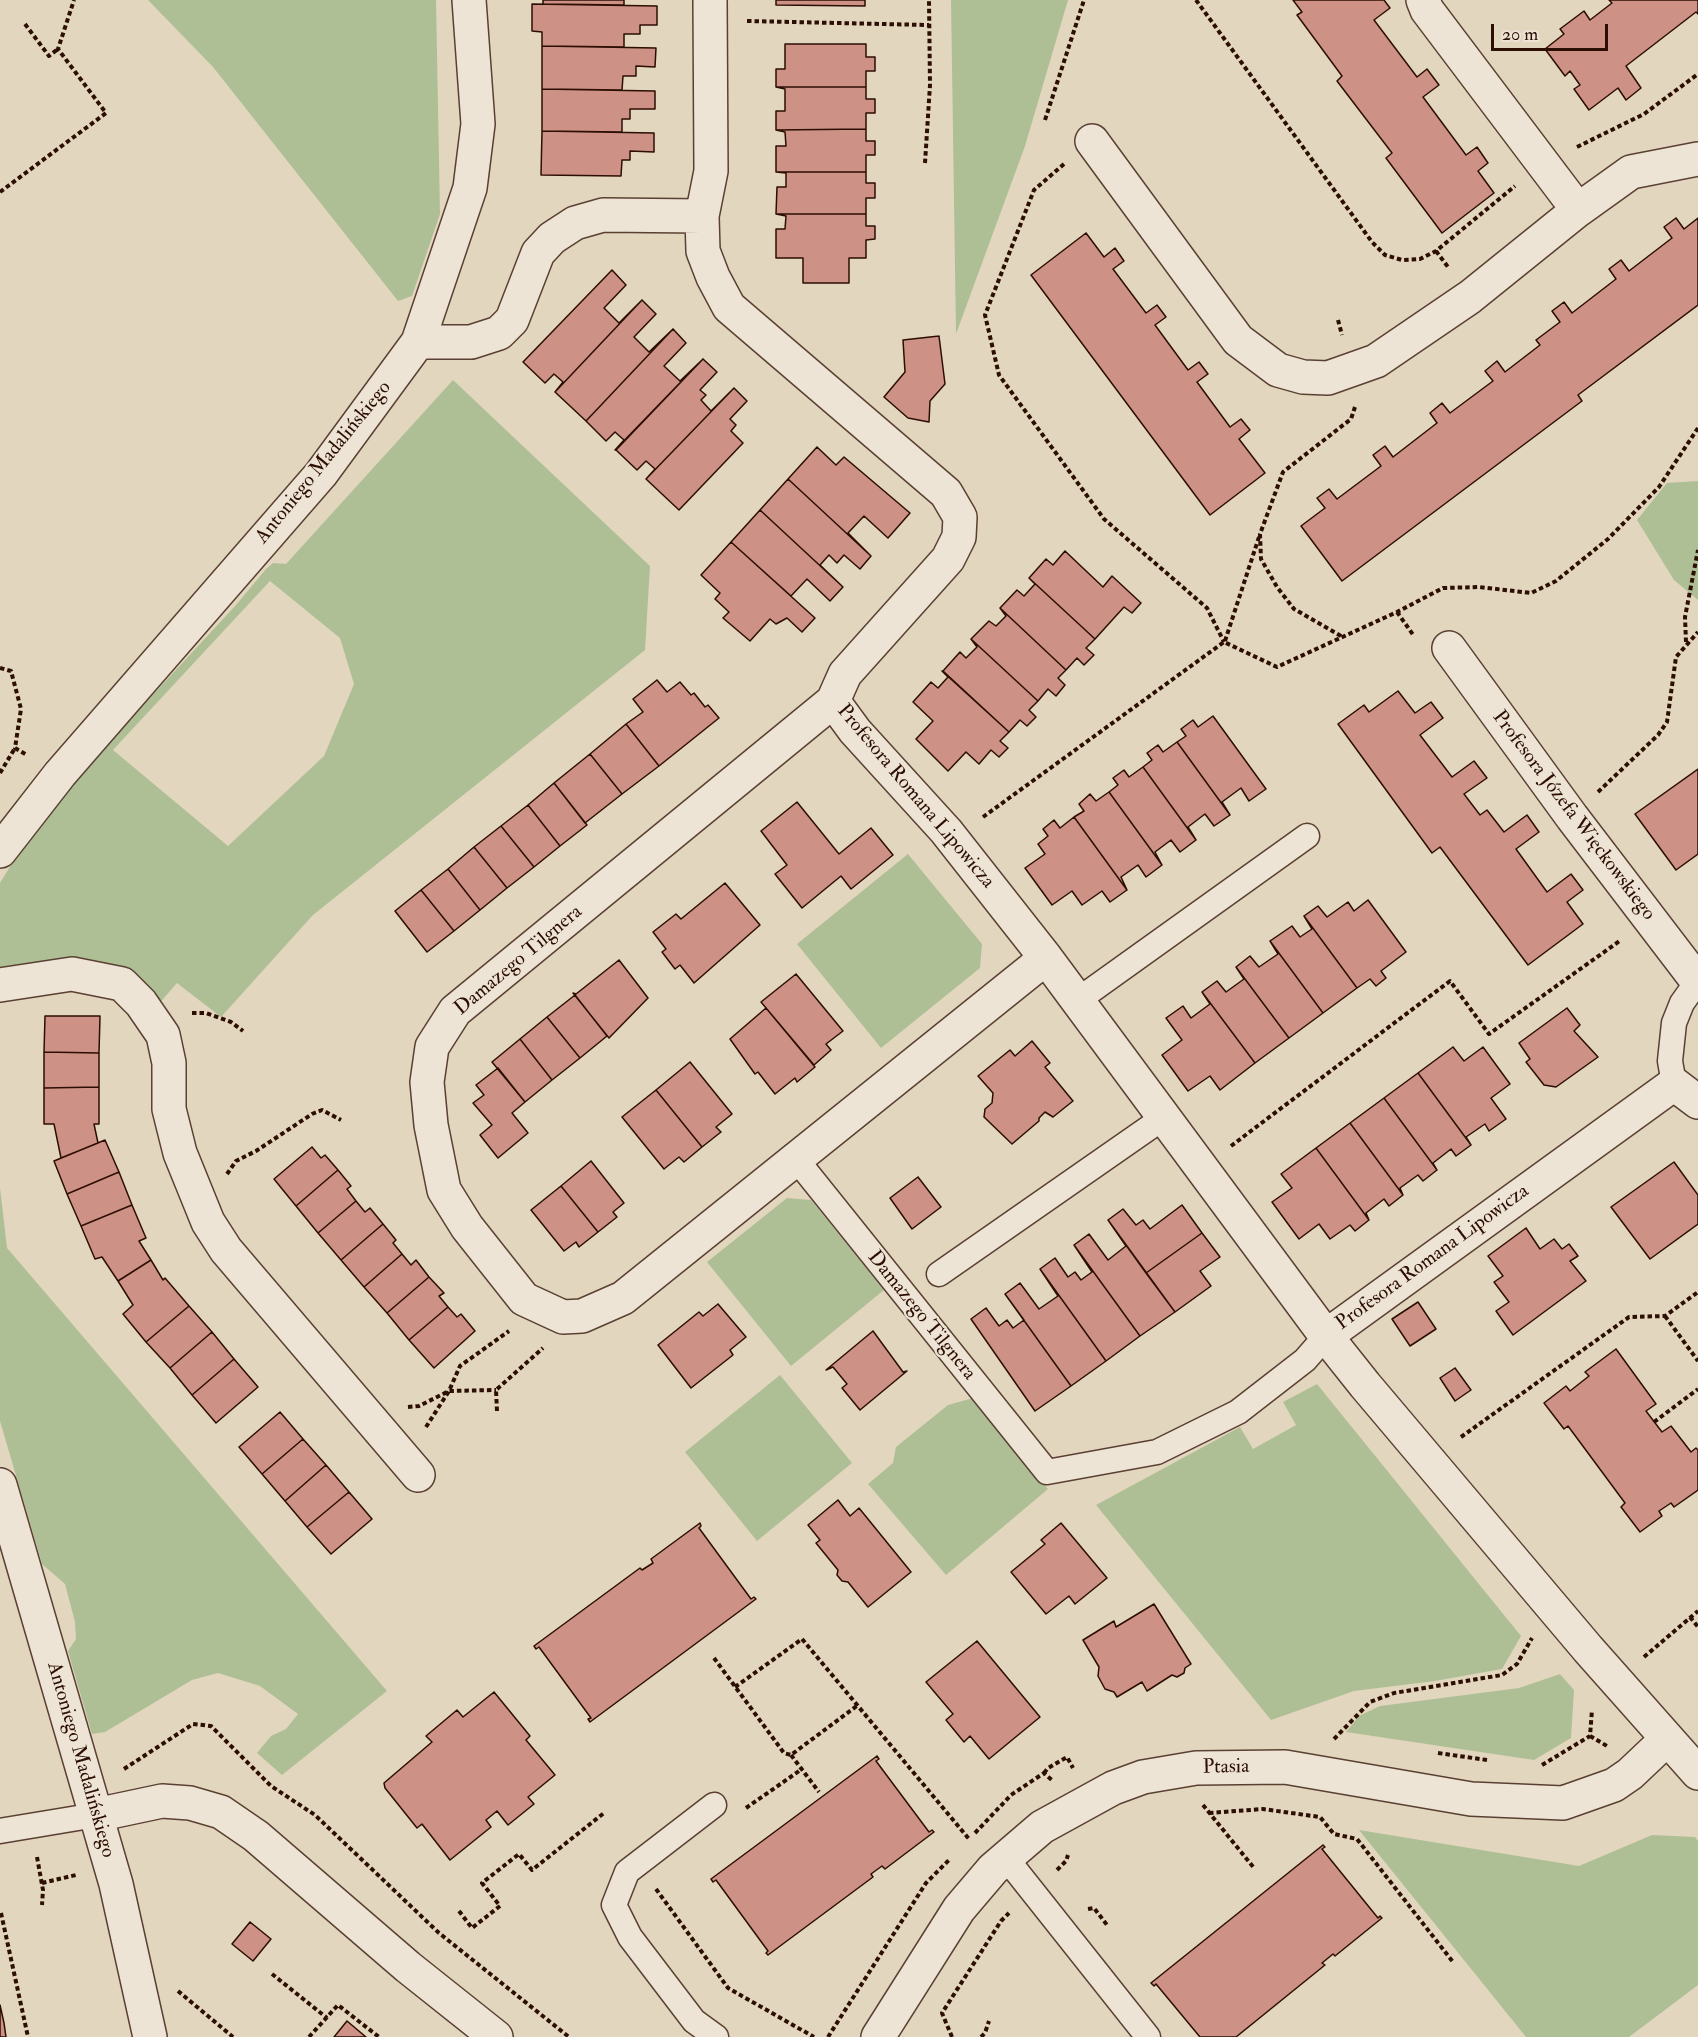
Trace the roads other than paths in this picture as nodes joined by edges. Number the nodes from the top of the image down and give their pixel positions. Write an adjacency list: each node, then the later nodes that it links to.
1 (470, 0): 8 (street, Antoniego Madalińskiego)
2 (710, 0): 7 (street, Profesora Romana Lipowicza)
3 (1423, 0): 6 (street)
4 (1082, 149): 6 (street)
5 (1698, 159): 6 (street)
6 (1578, 210)
7 (702, 216): 8 (street); 10 (street, Profesora Romana Lipowicza)
8 (418, 342): 12 (street, Antoniego Madalińskiego)
9 (1449, 648): 14 (street, Profesora Józefa Więckowskiego)
10 (833, 701): 13 (street, Profesora Romana Lipowicza); 19 (street, Damazego Tilgnera)
11 (1307, 836): 16 (lane)
12 (0, 850)
13 (1046, 958): 16 (street, Profesora Romana Lipowicza); 19 (street)
14 (1698, 982): 17 (lane)
15 (0, 985): 22 (street)
16 (1078, 1000): 18 (street, Profesora Romana Lipowicza)
17 (1686, 1093): 21 (street, Profesora Romana Lipowicza)
18 (1162, 1118): 20 (lane); 21 (street, Profesora Romana Lipowicza)
19 (796, 1159): 21 (lane, Damazego Tilgnera)
20 (939, 1274)
21 (1326, 1336): 24 (street)
22 (409, 1464)
23 (0, 1485): 27 (street, Antoniego Madalińskiego)
24 (1667, 1739): 25 (street); 29 (street, Ptasia)
25 (1698, 1773)
26 (714, 1805): 32 (lane)
27 (96, 1815): 28 (lane); 30 (street, Antoniego Madalińskiego); 31 (street)
28 (0, 1831)
29 (1006, 1858): 33 (street, Ptasia); 34 (lane)
30 (150, 2037)
31 (496, 2037)
32 (716, 2037)
33 (878, 2037)
34 (1148, 2037)

